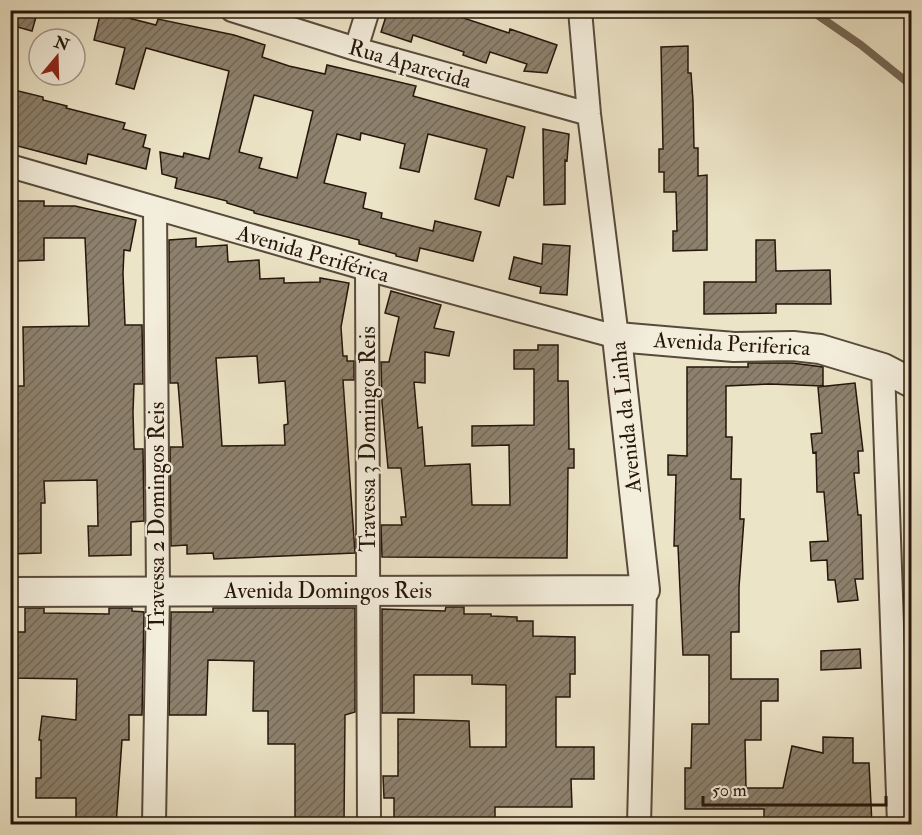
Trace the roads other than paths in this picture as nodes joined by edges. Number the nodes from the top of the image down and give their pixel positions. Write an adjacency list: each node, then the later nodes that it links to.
1 (232, 10): 4 (street, Rua Aparecida)
2 (368, 10): 4 (street)
3 (580, 10): 5 (street, Avenida da Linha)
4 (356, 49): 5 (street, Rua Aparecida)
5 (589, 114): 9 (street, Avenida da Linha)
6 (10, 166): 7 (street, Avenida Periférica)
7 (156, 208): 8 (street, Avenida Periférica); 14 (street, Travessa 2 Domingos Reis)
8 (367, 269): 9 (street, Avenida Periférica); 12 (street, Travessa 3 Domingos Reis)
9 (617, 337): 10 (street, Avenida Periferica); 13 (street, Avenida da Linha)
10 (883, 368): 11 (street, Avenida Periferica); 19 (street)
11 (912, 383)
12 (369, 590): 13 (street, Avenida Domingos Reis); 14 (street, Avenida Domingos Reis); 17 (street, Travessa 3 Domingos Reis)
13 (645, 590): 18 (street, Avenida da Linha)
14 (158, 591): 15 (street, Avenida Domingos Reis); 16 (street, Travessa 2 Domingos Reis)
15 (10, 592)
16 (154, 825)
17 (369, 825)
18 (639, 825)
19 (899, 825)

